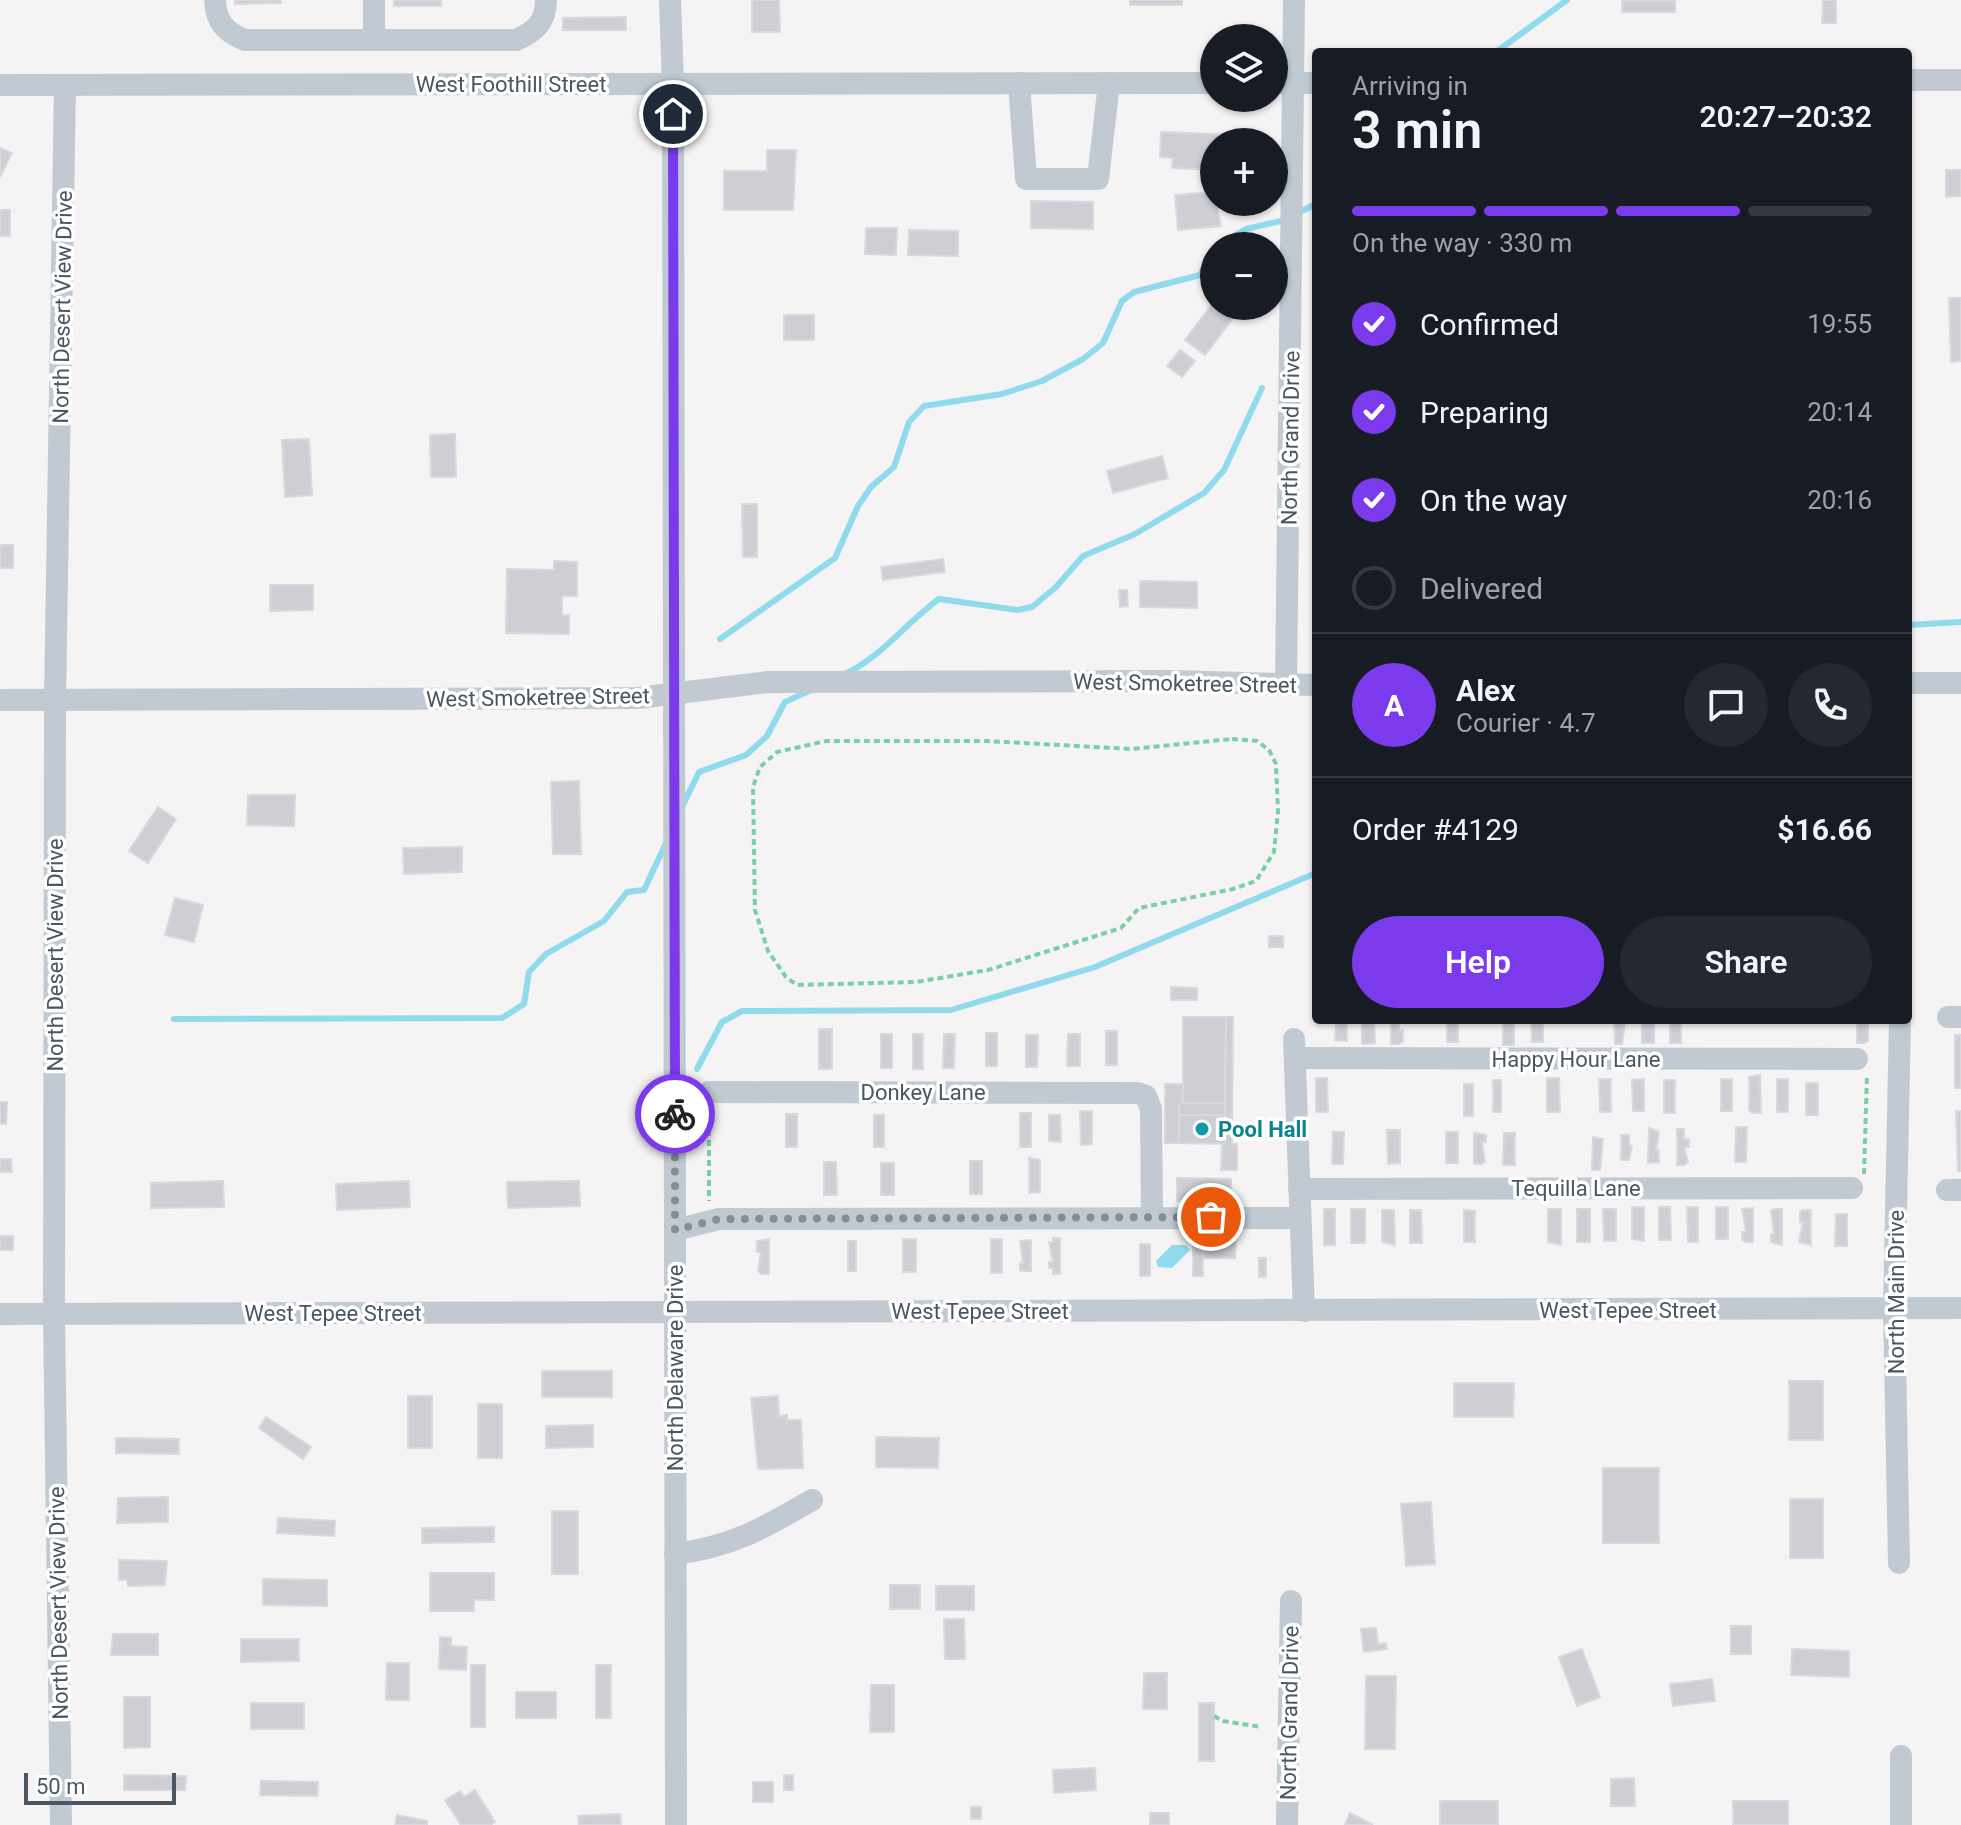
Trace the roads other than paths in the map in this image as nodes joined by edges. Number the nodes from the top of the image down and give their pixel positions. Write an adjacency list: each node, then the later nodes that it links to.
1 (215, 0): 6 (street)
2 (374, 0): 6 (street)
3 (546, 0): 6 (street)
4 (670, 0): 13 (street, North Delaware Drive)
5 (1294, 0): 12 (street, North Grand Drive)
6 (374, 40)
7 (1912, 80): 8 (street)
8 (1961, 80)
9 (1019, 83): 10 (street, West Foothill Street); 10 (street); 13 (street, West Foothill Street)
10 (1109, 83): 11 (street, West Foothill Street)
11 (1200, 83)
12 (1295, 83): 18 (street, North Grand Drive)
13 (673, 84): 15 (street, West Foothill Street); 20 (street, North Delaware Drive)
14 (0, 85): 15 (street, West Foothill Street)
15 (65, 85): 22 (street, North Desert View Drive)
16 (1912, 683): 17 (street)
17 (1961, 683)
18 (1286, 684): 19 (street, West Smoketree Street); 20 (street, West Smoketree Street)
19 (1312, 685)
20 (675, 692): 22 (street, West Smoketree Street); 30 (street, North Delaware Drive)
21 (0, 700): 22 (street, West Smoketree Street)
22 (55, 700): 36 (street, North Desert View Drive)
23 (1900, 1024): 31 (street, North Main Drive)
24 (1857, 1059): 27 (street, Happy Hour Lane)
25 (709, 1092): 28 (street, Donkey Lane)
26 (1852, 1188): 27 (street, Tequilla Lane)
27 (1299, 1189): 29 (street)
28 (1152, 1217): 29 (street); 30 (street)
29 (1300, 1218): 34 (street)
30 (675, 1230): 33 (street, North Delaware Drive)
31 (1894, 1308): 32 (street, West Tepee Street); 34 (street, West Tepee Street); 39 (street, North Main Drive)
32 (1961, 1308)
33 (675, 1311): 34 (street, West Tepee Street); 36 (street, West Tepee Street); 38 (street, North Delaware Drive)
34 (1304, 1311)
35 (0, 1314): 36 (street, West Tepee Street)
36 (54, 1314): 42 (street, North Desert View Drive)
37 (812, 1500): 38 (street)
38 (675, 1554): 43 (street, North Delaware Drive)
39 (1899, 1563)
40 (1291, 1601): 44 (street, North Grand Drive)
41 (1901, 1756): 45 (street)
42 (61, 1825)
43 (676, 1825)
44 (1287, 1825)
45 (1901, 1825)

